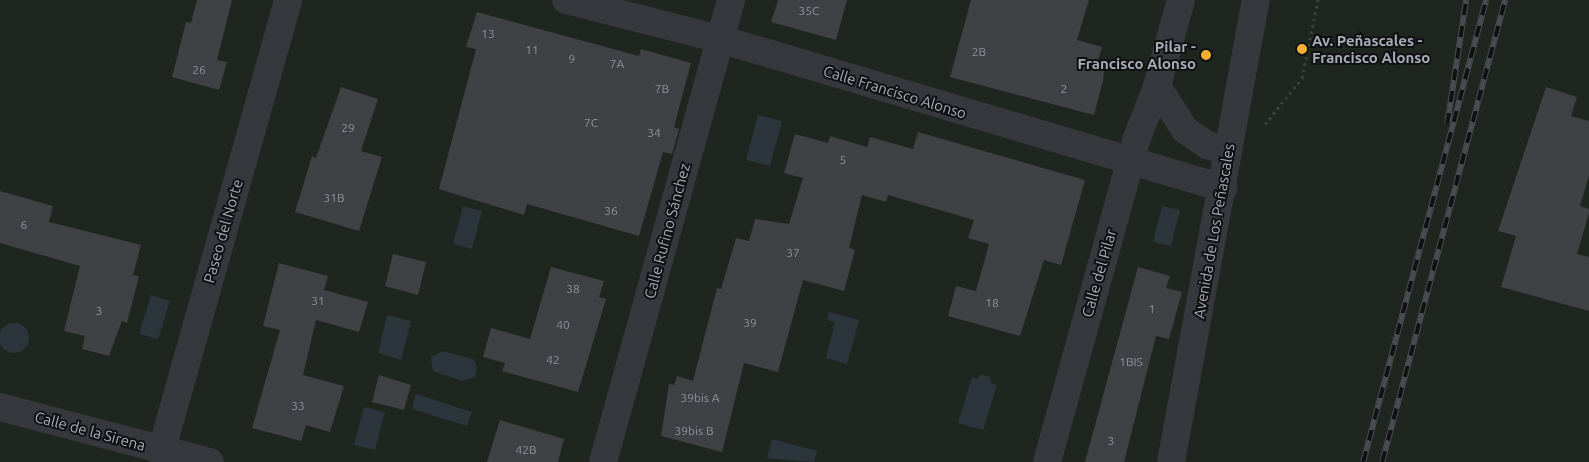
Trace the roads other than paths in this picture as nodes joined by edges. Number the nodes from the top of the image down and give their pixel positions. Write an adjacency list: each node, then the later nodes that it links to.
1 (288, 0): 12 (street, Paseo del Norte)
2 (566, 0): 6 (street, Calle Francisco Alonso)
3 (731, 0): 6 (street, Calle Rufino Sánchez)
4 (1181, 0): 7 (street, Calle del Pilar)
5 (1256, 0): 8 (street, Avenida de Los Peñascales)
6 (720, 39): 9 (street, Calle Francisco Alonso); 14 (street, Calle Rufino Sánchez)
7 (1157, 86): 8 (street); 9 (street, Calle del Pilar)
8 (1228, 151): 10 (street, Avenida de Los Peñascales)
9 (1130, 162): 10 (street, Calle Francisco Alonso); 15 (street, Calle del Pilar)
10 (1223, 188): 16 (street, Avenida de Los Peñascales)
11 (0, 407): 12 (street, Calle de la Sirena)
12 (163, 456): 13 (street, Calle de la Sirena)
13 (210, 462)
14 (603, 462)
15 (1047, 462)
16 (1171, 462)

